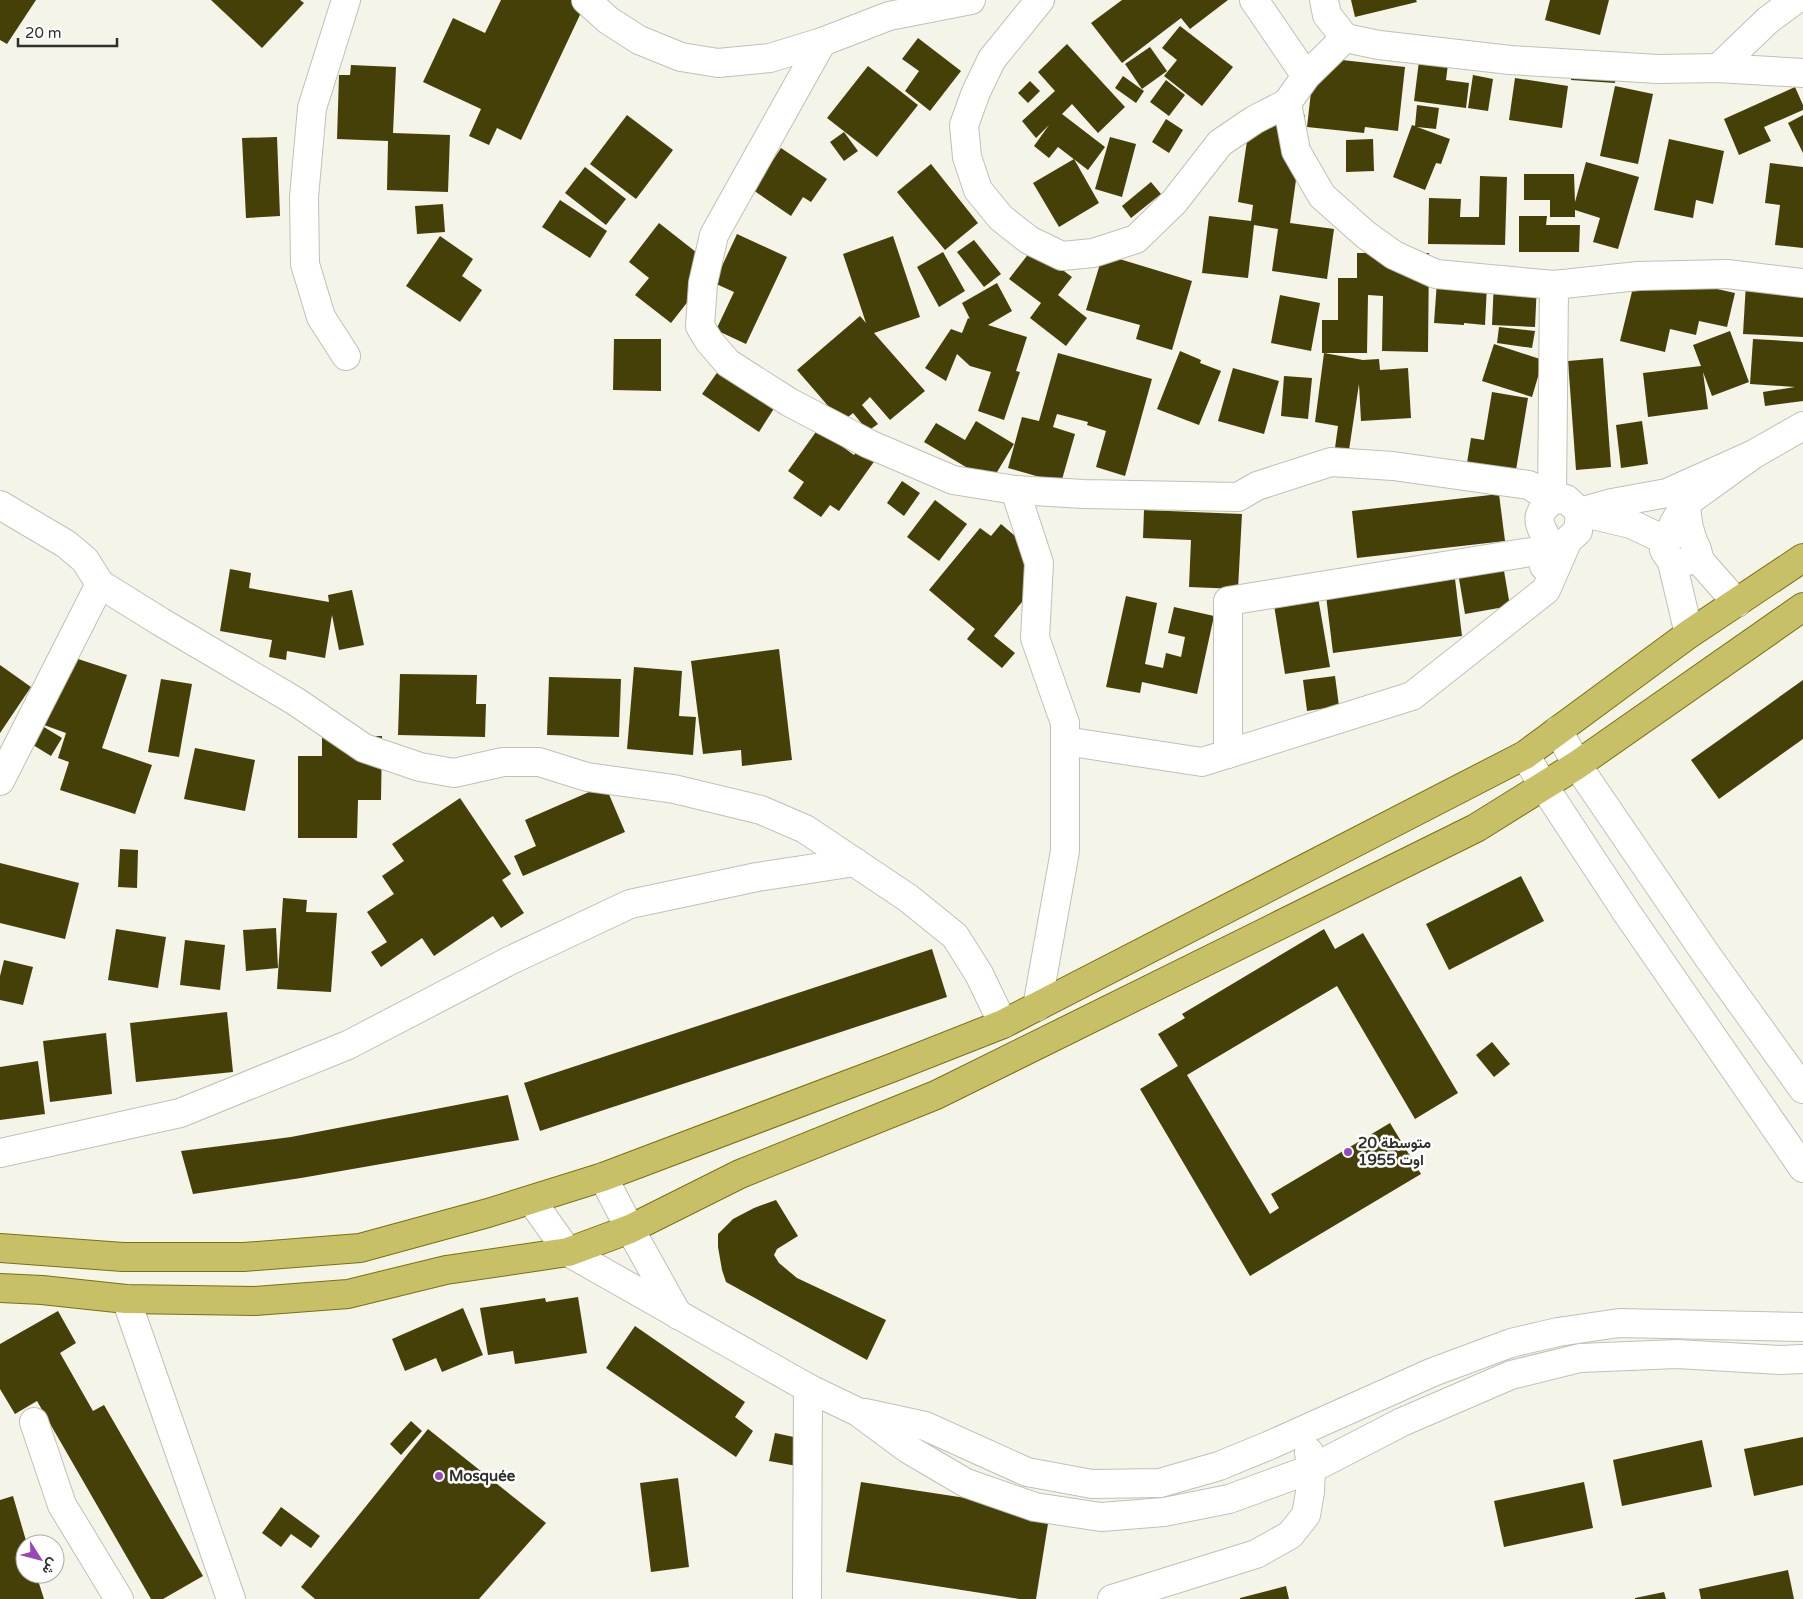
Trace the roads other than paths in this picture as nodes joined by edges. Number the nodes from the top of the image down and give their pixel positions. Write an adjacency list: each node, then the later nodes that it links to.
1 (346, 0): 16 (street)
2 (586, 0): 9 (street)
3 (971, 0): 9 (street)
4 (1040, 0): 13 (street)
5 (1254, 0): 12 (street)
6 (1324, 0): 8 (street)
7 (1795, 0): 10 (street)
8 (1345, 38): 10 (street); 12 (street)
9 (822, 42): 19 (street)
10 (1718, 68): 11 (street)
11 (1803, 73)
12 (1306, 76): 13 (street)
13 (1287, 103): 15 (street)
14 (1803, 283): 15 (street)
15 (1554, 285): 20 (street)
16 (346, 356)
17 (1803, 426): 18 (street)
18 (1754, 454): 22 (street); 24 (street)
19 (1015, 490): 20 (street); 31 (street)
20 (1552, 500): 22 (street); 23 (street)
21 (0, 505): 26 (street)
22 (1580, 512): 23 (street); 24 (street)
23 (1552, 542): 32 (street); 32 (street)
24 (1679, 544): 27 (street); 29 (street)
25 (1803, 558): 27 (main road)
26 (100, 584): 35 (street); 37 (street)
27 (1737, 603): 29 (main road)
28 (1803, 608): 34 (main road)
29 (1690, 634): 30 (main road)
30 (1558, 730): 33 (main road); 34 (street)
31 (1065, 741): 32 (street); 38 (street)
32 (1228, 754)
33 (1525, 754): 36 (street); 38 (main road)
34 (1577, 765): 36 (main road); 40 (street)
35 (0, 781)
36 (1543, 785): 42 (street); 45 (main road)
37 (855, 862): 39 (street); 41 (street)
38 (1037, 1007): 39 (main road)
39 (1002, 1024): 43 (main road)
40 (1803, 1089)
41 (0, 1153)
42 (1803, 1168)
43 (603, 1177): 44 (main road); 45 (street)
44 (531, 1200): 46 (main road); 47 (street)
45 (630, 1229): 47 (main road); 50 (street)
46 (0, 1248)
47 (568, 1252): 49 (main road); 50 (street)
48 (0, 1288): 49 (main road)
49 (126, 1299): 59 (street)
50 (679, 1316): 53 (street)
51 (1803, 1327): 56 (street)
52 (1803, 1359): 57 (street)
53 (808, 1388): 54 (street); 60 (street)
54 (858, 1412): 56 (street); 57 (street)
55 (34, 1422): 58 (street)
56 (1306, 1429): 57 (street)
57 (1311, 1469): 61 (street)
58 (119, 1599)
59 (231, 1599)
60 (807, 1599)
61 (1112, 1599)

